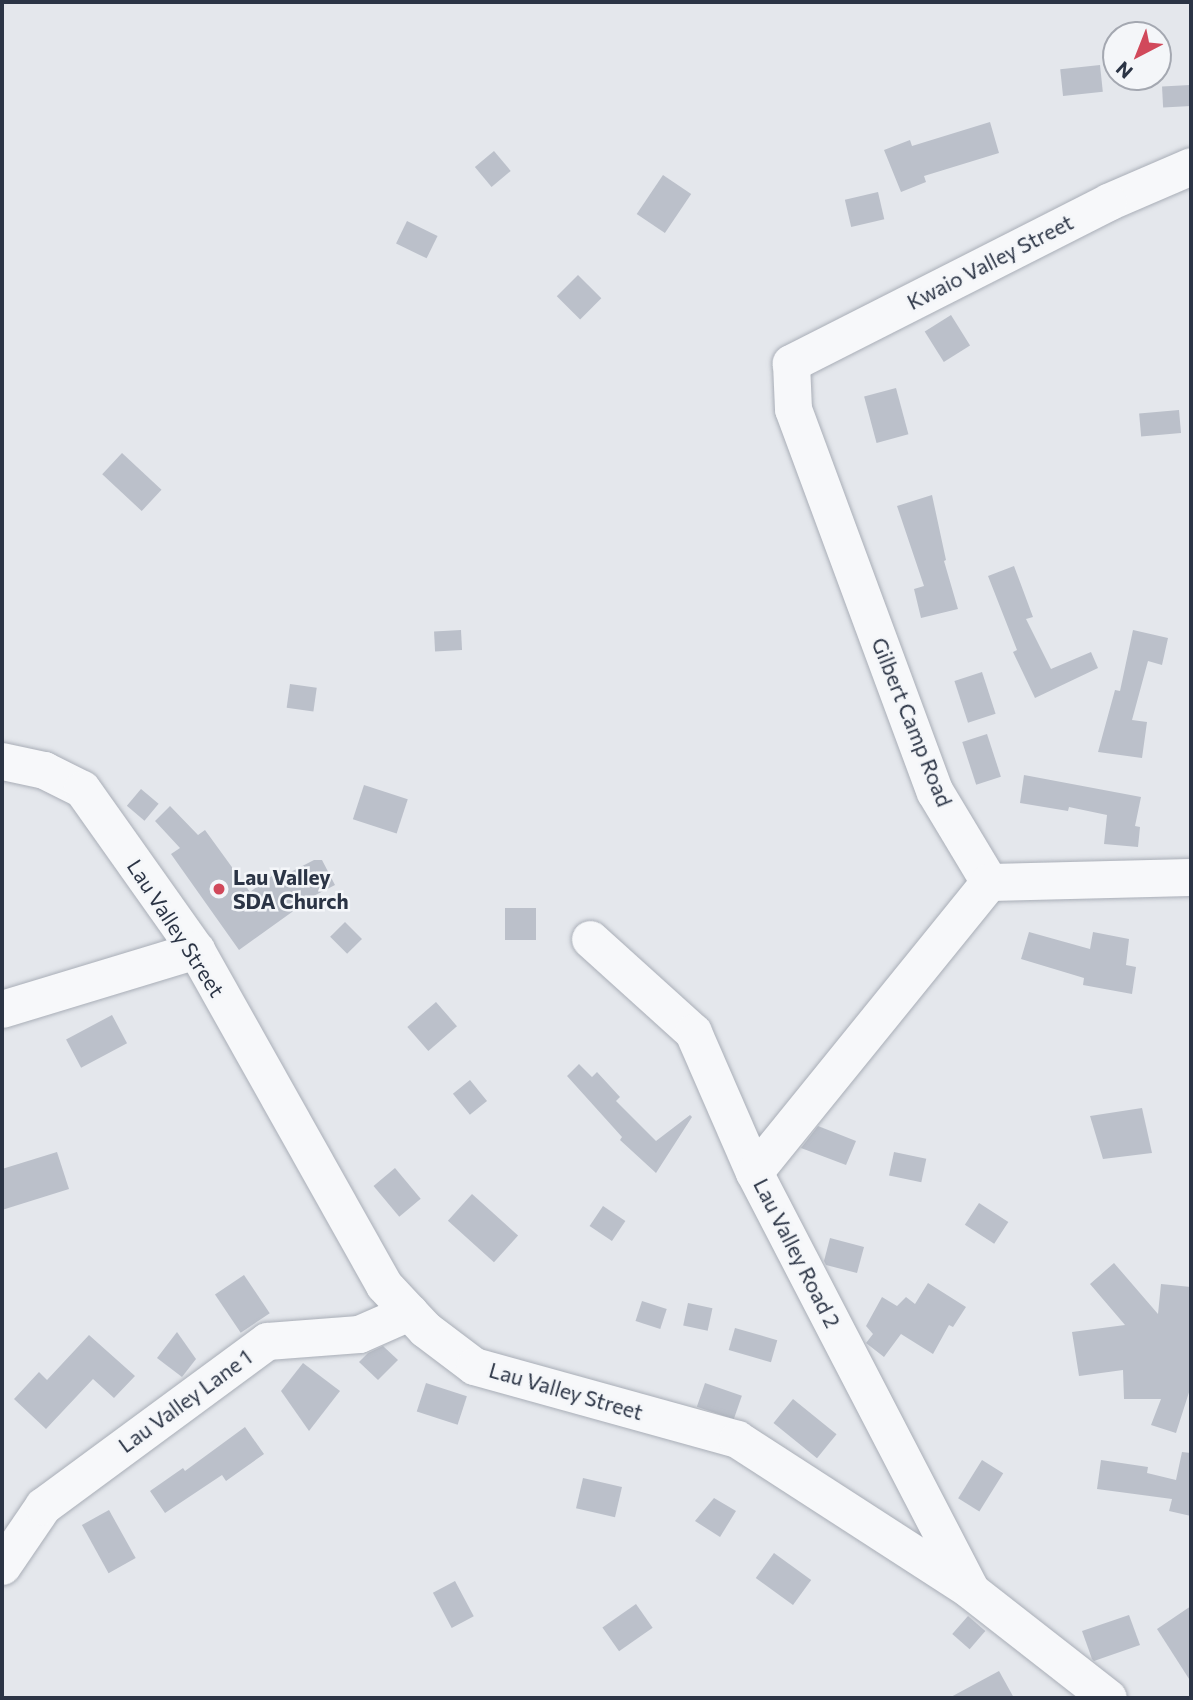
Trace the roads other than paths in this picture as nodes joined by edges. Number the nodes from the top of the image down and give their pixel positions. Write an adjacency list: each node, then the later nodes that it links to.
1 (1191, 166): 2 (street, Kwaio Valley Street)
2 (791, 363): 5 (street, Gilbert Camp Road)
3 (2, 761): 7 (street, Lau Valley Street)
4 (1191, 877): 5 (street)
5 (989, 882): 9 (street, Lau Valley Road 2)
6 (590, 939): 9 (street)
7 (196, 950): 8 (street); 10 (street, Lau Valley Street)
8 (2, 1009)
9 (754, 1172): 12 (street, Lau Valley Road 2)
10 (409, 1312): 11 (street, Lau Valley Lane 1); 12 (street, Lau Valley Street)
11 (2, 1566)
12 (970, 1590): 13 (street, Lau Valley Street)
13 (1108, 1698)

